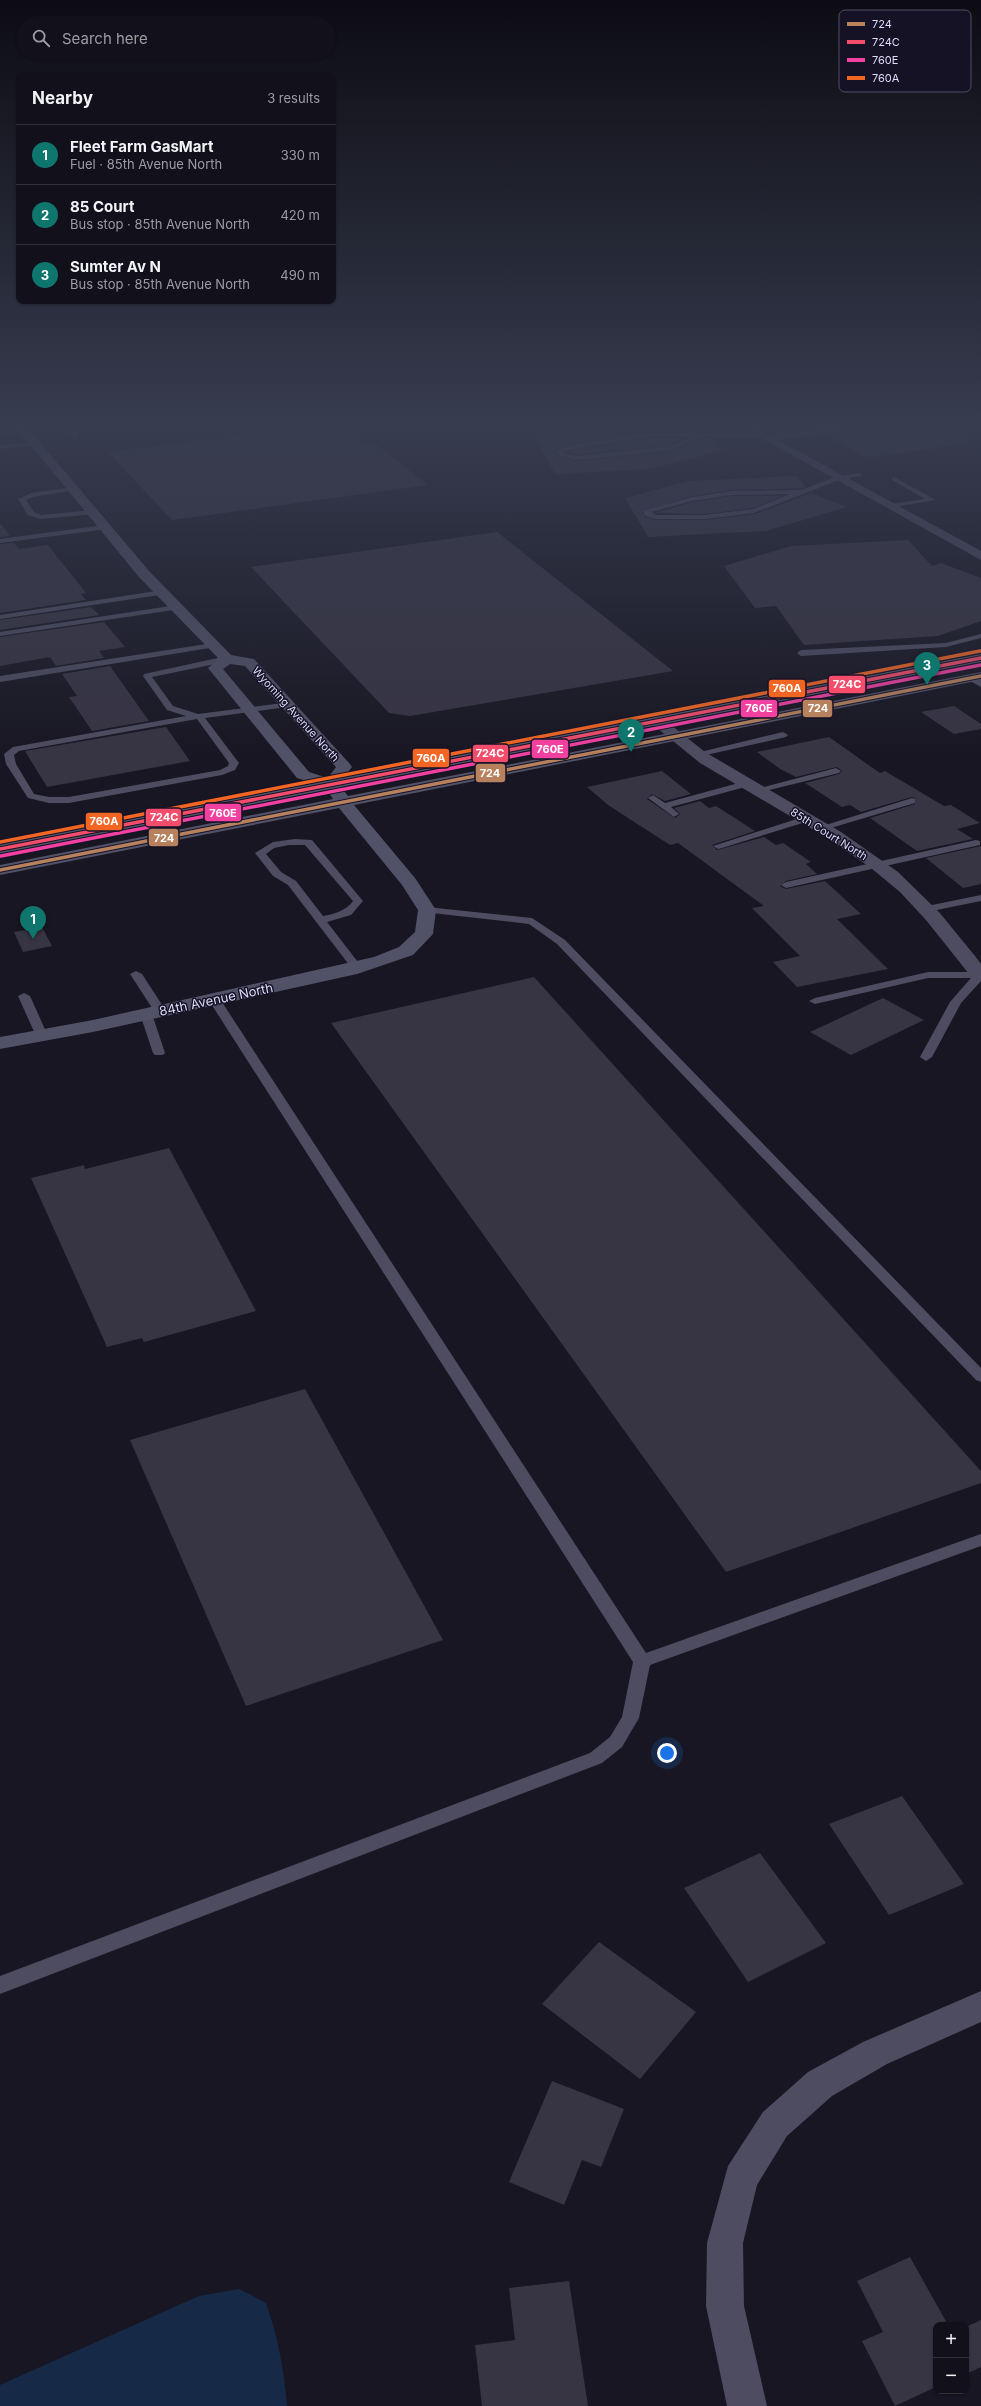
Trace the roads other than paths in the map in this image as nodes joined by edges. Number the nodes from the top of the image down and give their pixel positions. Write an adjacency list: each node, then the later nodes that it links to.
1 (58, 533): 4 (lane)
2 (110, 533): 6 (street)
3 (940, 533): 5 (street)
4 (0, 541)
5 (981, 556)
6 (163, 592): 7 (street); 8 (lane)
7 (178, 607): 9 (lane); 11 (street)
8 (0, 617)
9 (0, 634)
10 (981, 636): 12 (lane)
11 (213, 645): 14 (street); 15 (lane)
12 (801, 653)
13 (981, 658): 20 (street)
14 (227, 659): 17 (street, Wyoming Avenue North); 18 (street, Wyoming Avenue North); 19 (lane)
15 (0, 679)
16 (978, 679): 22 (street)
17 (287, 704): 18 (lane); 25 (street, Wyoming Avenue North)
18 (249, 709): 19 (lane); 25 (street, Wyoming Avenue North)
19 (200, 717): 19 (lane)
20 (656, 720): 22 (street, 85th Court North); 25 (street)
21 (783, 734): 23 (lane)
22 (675, 736): 23 (street, 85th Court North); 29 (street)
23 (697, 754): 26 (street, 85th Court North)
24 (836, 771): 26 (lane)
25 (331, 784): 29 (street); 36 (street)
26 (752, 787): 30 (lane); 32 (street, 85th Court North)
27 (653, 798): 30 (lane)
28 (912, 801): 33 (lane)
29 (343, 802): 38 (street); 42 (street)
30 (663, 806): 31 (lane)
31 (674, 814)
32 (806, 819): 33 (street, 85th Court North); 35 (lane)
33 (821, 828): 37 (street, 85th Court North)
34 (976, 843): 37 (lane)
35 (718, 846)
36 (0, 849)
37 (878, 865): 39 (lane); 41 (street, 85th Court North)
38 (0, 870)
39 (786, 885)
40 (981, 898): 41 (lane)
41 (927, 909): 45 (street, 85th Court North)
42 (427, 910): 44 (street, 84th Avenue North); 55 (lane)
43 (320, 920): 43 (lane); 44 (lane)
44 (357, 968): 48 (street, 84th Avenue North)
45 (979, 970): 49 (lane); 54 (lane)
46 (136, 974): 50 (lane)
47 (24, 996): 51 (lane)
48 (214, 999): 50 (street, 84th Avenue North); 57 (lane)
49 (815, 1001)
50 (153, 1013): 51 (street, 84th Avenue North); 53 (lane)
51 (42, 1036): 52 (street, 84th Avenue North)
52 (0, 1043)
53 (159, 1053)
54 (926, 1057)
55 (981, 1377)
56 (981, 1540): 57 (lane)
57 (642, 1661): 58 (lane)
58 (0, 1985)
59 (981, 2006): 60 (street)
60 (747, 2406)

